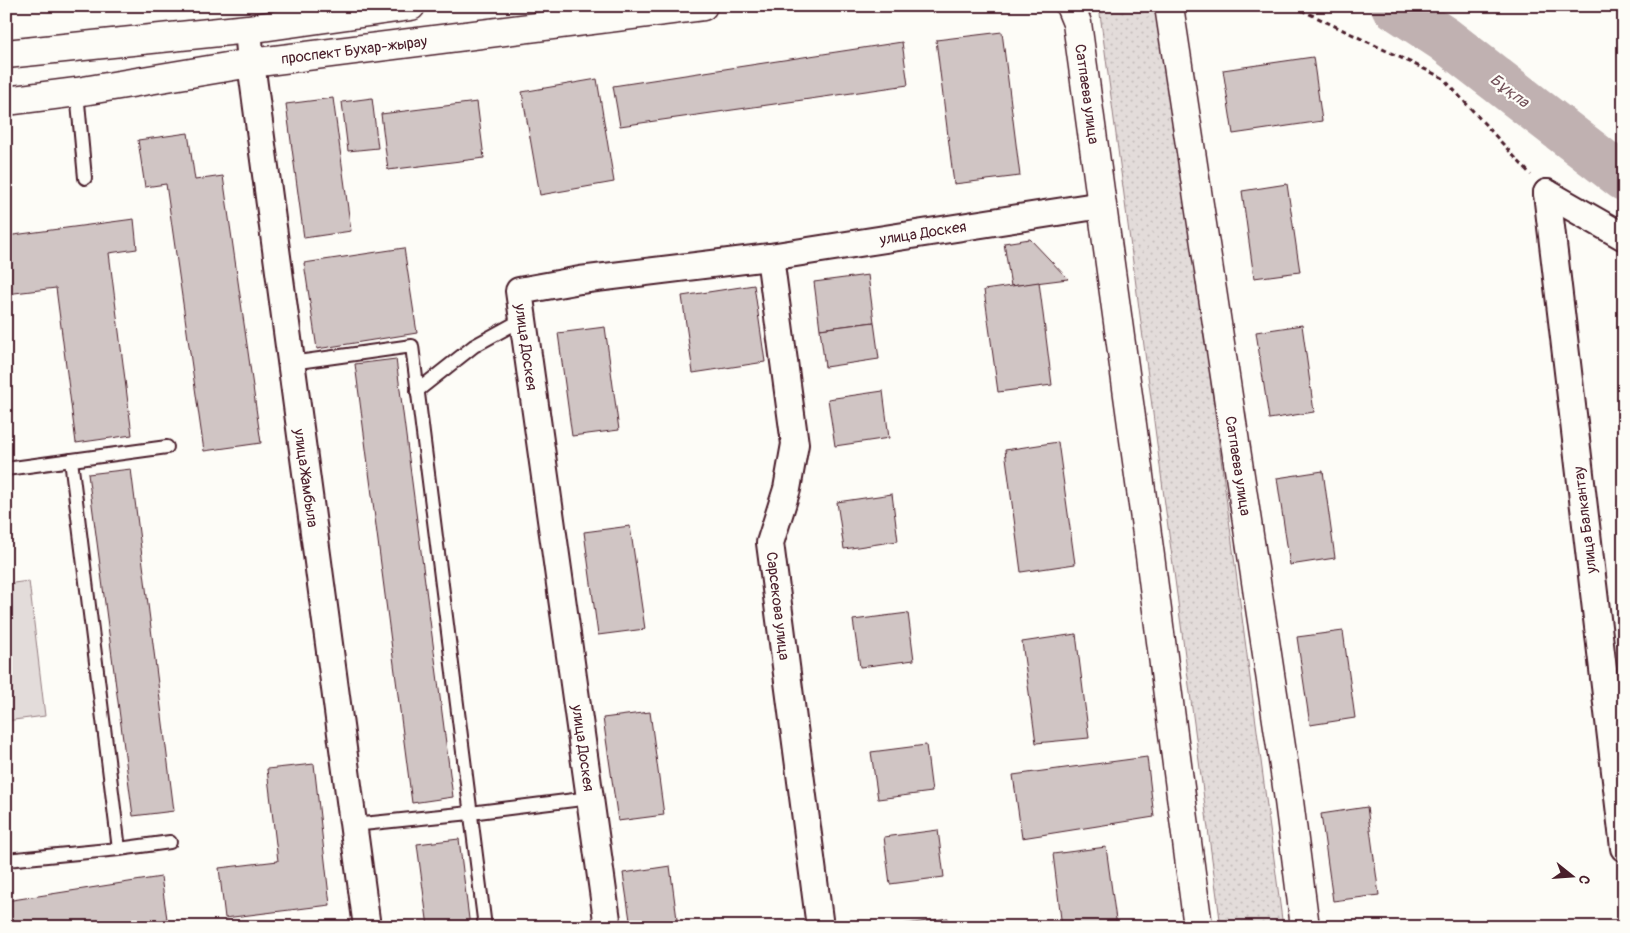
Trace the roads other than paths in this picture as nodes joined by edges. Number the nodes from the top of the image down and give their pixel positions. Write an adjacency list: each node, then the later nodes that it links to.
1 (411, 6): 5 (main road)
2 (704, 6): 7 (main road, проспект Бухар-жырау)
3 (1070, 6): 11 (main road, Сатпаева улица)
4 (1169, 6): 32 (main road, Сатпаева улица)
5 (248, 29): 6 (main road); 7 (street, улица Жамбыла)
6 (6, 54)
7 (251, 63): 8 (main road, проспект Бухар-жырау); 15 (street, улица Жамбыла)
8 (77, 92): 9 (main road, проспект Бухар-жырау); 10 (lane)
9 (6, 101)
10 (85, 178)
11 (1102, 205): 13 (street, улица Доскея); 31 (main road, Сатпаева улица)
12 (1624, 237): 24 (street, улица Балкантау)
13 (770, 257): 14 (street, улица Доскея); 30 (street, Сарсекова улица)
14 (522, 319): 16 (lane); 20 (street, улица Доскея)
15 (291, 363): 16 (lane); 22 (street, улица Жамбыла)
16 (417, 391): 21 (lane)
17 (167, 448): 18 (lane)
18 (71, 460): 19 (lane); 25 (lane)
19 (6, 469)
20 (590, 798): 21 (lane); 29 (street, улица Доскея)
21 (470, 813): 22 (lane); 28 (lane)
22 (353, 824): 27 (street, улица Жамбыла)
23 (170, 842): 25 (lane)
24 (1624, 848)
25 (119, 849): 26 (lane)
26 (6, 860)
27 (367, 927)
28 (486, 927)
29 (608, 927)
30 (820, 927)
31 (1198, 927)
32 (1304, 927)

